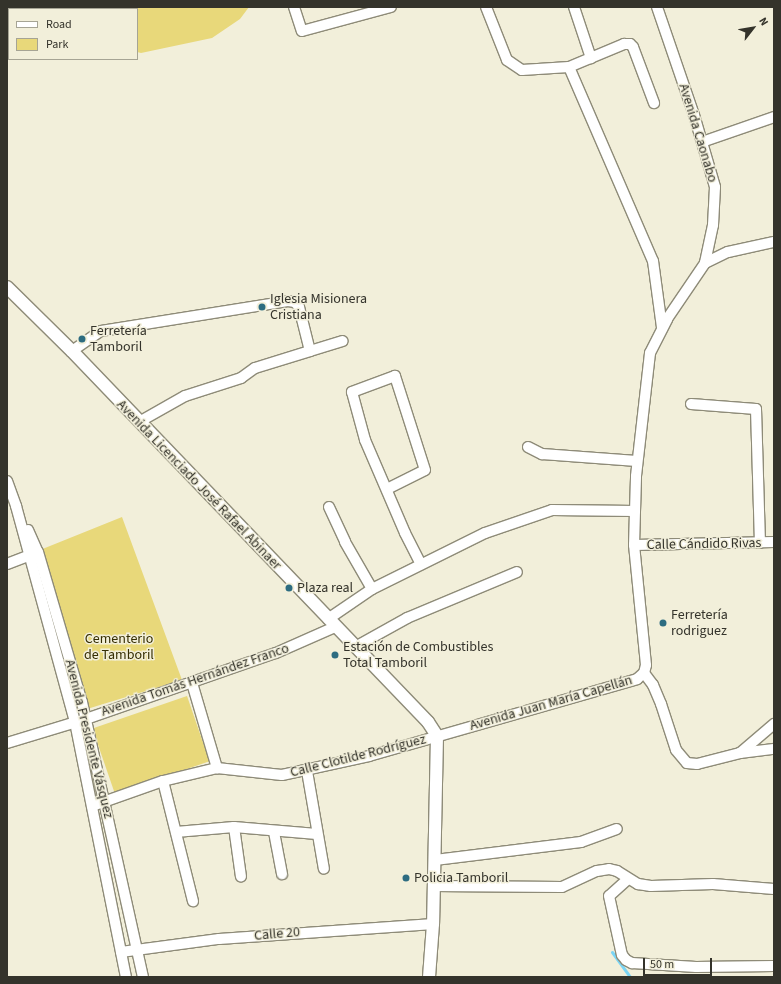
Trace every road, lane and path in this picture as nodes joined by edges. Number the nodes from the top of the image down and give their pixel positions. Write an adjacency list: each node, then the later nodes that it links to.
1 (294, 7): 6 (street)
2 (392, 7): 6 (street)
3 (486, 7): 8 (street)
4 (574, 7): 7 (street)
5 (660, 7): 11 (street, Avenida Caonabo)
6 (355, 11)
7 (591, 58): 8 (street); 9 (street)
8 (569, 67): 15 (street)
9 (654, 103)
10 (774, 117): 11 (street)
11 (702, 142): 13 (street, Avenida Caonabo)
12 (774, 242): 13 (street)
13 (705, 263): 15 (street, Avenida Juan María Capellán)
14 (7, 287): 17 (main road, Avenida Licenciado José Rafael Abinaer)
15 (662, 328): 22 (street, Avenida Juan María Capellán)
16 (342, 341): 18 (street)
17 (72, 351): 18 (street); 20 (main road, Avenida Licenciado José Rafael Abinaer)
18 (310, 352): 20 (street)
19 (691, 404): 28 (street)
20 (139, 422): 35 (main road, Avenida Licenciado José Rafael Abinaer)
21 (528, 447): 22 (street)
22 (637, 461): 26 (street, Avenida Juan María Capellán)
23 (7, 481): 30 (street, Avenida Presidente Vásquez)
24 (387, 489): 24 (street); 32 (street)
25 (329, 507): 34 (street)
26 (635, 511): 29 (street, Avenida Juan María Capellán); 32 (street, Avenida Tomás Hernández Franco)
27 (774, 542): 28 (street, Calle Cándido Rivas)
28 (760, 543): 29 (street, Calle Cándido Rivas)
29 (634, 545): 37 (street, Avenida Juan María Capellán)
30 (34, 553): 31 (street); 39 (street, Avenida Presidente Vásquez); 40 (street, Avenida Presidente Vásquez)
31 (7, 564)
32 (421, 564): 34 (street, Avenida Tomás Hernández Franco)
33 (517, 572): 36 (street)
34 (372, 589): 35 (street, Avenida Tomás Hernández Franco)
35 (331, 623): 36 (main road, Avenida Licenciado José Rafael Abinaer); 38 (street, Avenida Tomás Hernández Franco)
36 (355, 647): 42 (main road, Avenida Licenciado José Rafael Abinaer)
37 (644, 673): 42 (street, Avenida Juan María Capellán); 45 (street)
38 (192, 683): 39 (street, Avenida Tomás Hernández Franco); 46 (street)
39 (86, 719): 40 (street, Avenida Tomás Hernández Franco); 49 (street, Avenida Presidente Vásquez)
40 (75, 722): 43 (street, Avenida Tomás Hernández Franco); 50 (street, Avenida Presidente Vásquez)
41 (774, 724): 45 (street)
42 (437, 736): 47 (street, Calle Clotilde Rodríguez); 56 (main road)
43 (7, 743)
44 (774, 749): 45 (street)
45 (740, 753)
46 (218, 768): 47 (street, Calle Clotilde Rodríguez); 48 (street, Calle Clotilde Rodríguez)
47 (307, 771): 55 (street)
48 (163, 781): 49 (street, Calle Clotilde Rodríguez); 53 (street)
49 (105, 801): 50 (street, Calle Clotilde Rodríguez); 65 (street, Avenida Presidente Vásquez)
50 (92, 806): 66 (street, Avenida Presidente Vásquez)
51 (234, 827): 53 (street); 54 (street); 59 (street)
52 (617, 829): 56 (street)
53 (176, 832): 63 (street)
54 (274, 832): 55 (street); 58 (street)
55 (317, 834): 57 (street)
56 (435, 860): 61 (main road)
57 (324, 870)
58 (282, 874)
59 (241, 877)
60 (628, 879): 61 (street); 62 (street); 68 (street)
61 (434, 886): 64 (main road)
62 (774, 889)
63 (193, 901)
64 (433, 924): 65 (street, Calle 20); 71 (main road)
65 (137, 948): 66 (street, Calle 20); 70 (street, Avenida Presidente Vásquez)
66 (121, 952): 69 (street, Avenida Presidente Vásquez)
67 (774, 966): 68 (street)
68 (697, 972)
69 (126, 977)
70 (143, 977)
71 (429, 977)

